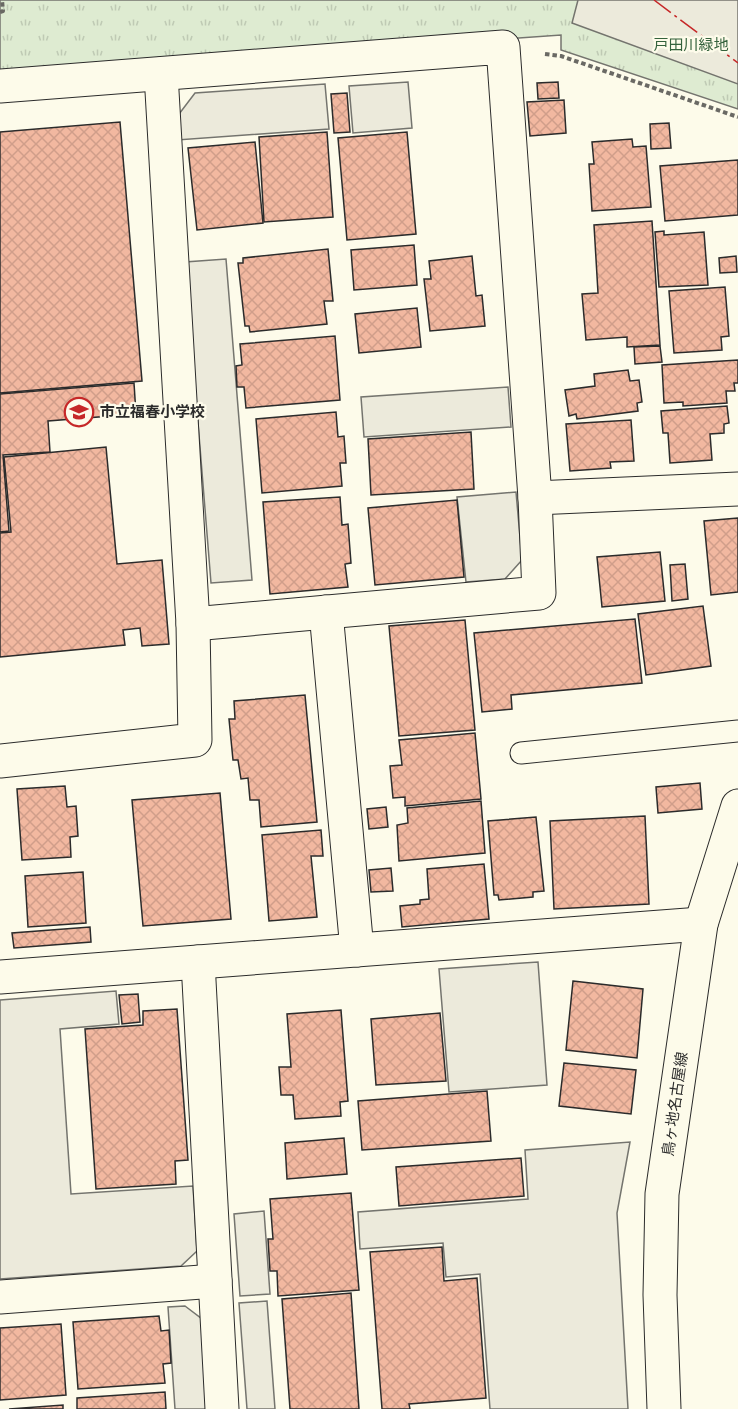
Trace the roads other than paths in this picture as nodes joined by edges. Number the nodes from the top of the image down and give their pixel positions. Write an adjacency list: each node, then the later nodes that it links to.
1 (161, 74): 2 (street); 4 (street); 6 (street)
2 (0, 86)
3 (738, 489): 4 (street)
4 (535, 498): 5 (street)
5 (326, 612): 6 (street); 12 (street)
6 (193, 624): 9 (street)
7 (738, 731): 8 (lane)
8 (521, 753)
9 (0, 761)
10 (738, 806): 11 (street, 鳥ヶ地名古屋線)
11 (701, 924): 12 (street); 18 (street, 鳥ヶ地名古屋線)
12 (357, 950): 13 (street)
13 (198, 962): 14 (street); 15 (street)
14 (0, 977)
15 (215, 1281): 16 (street); 17 (street)
16 (0, 1297)
17 (222, 1409)
18 (664, 1409)

